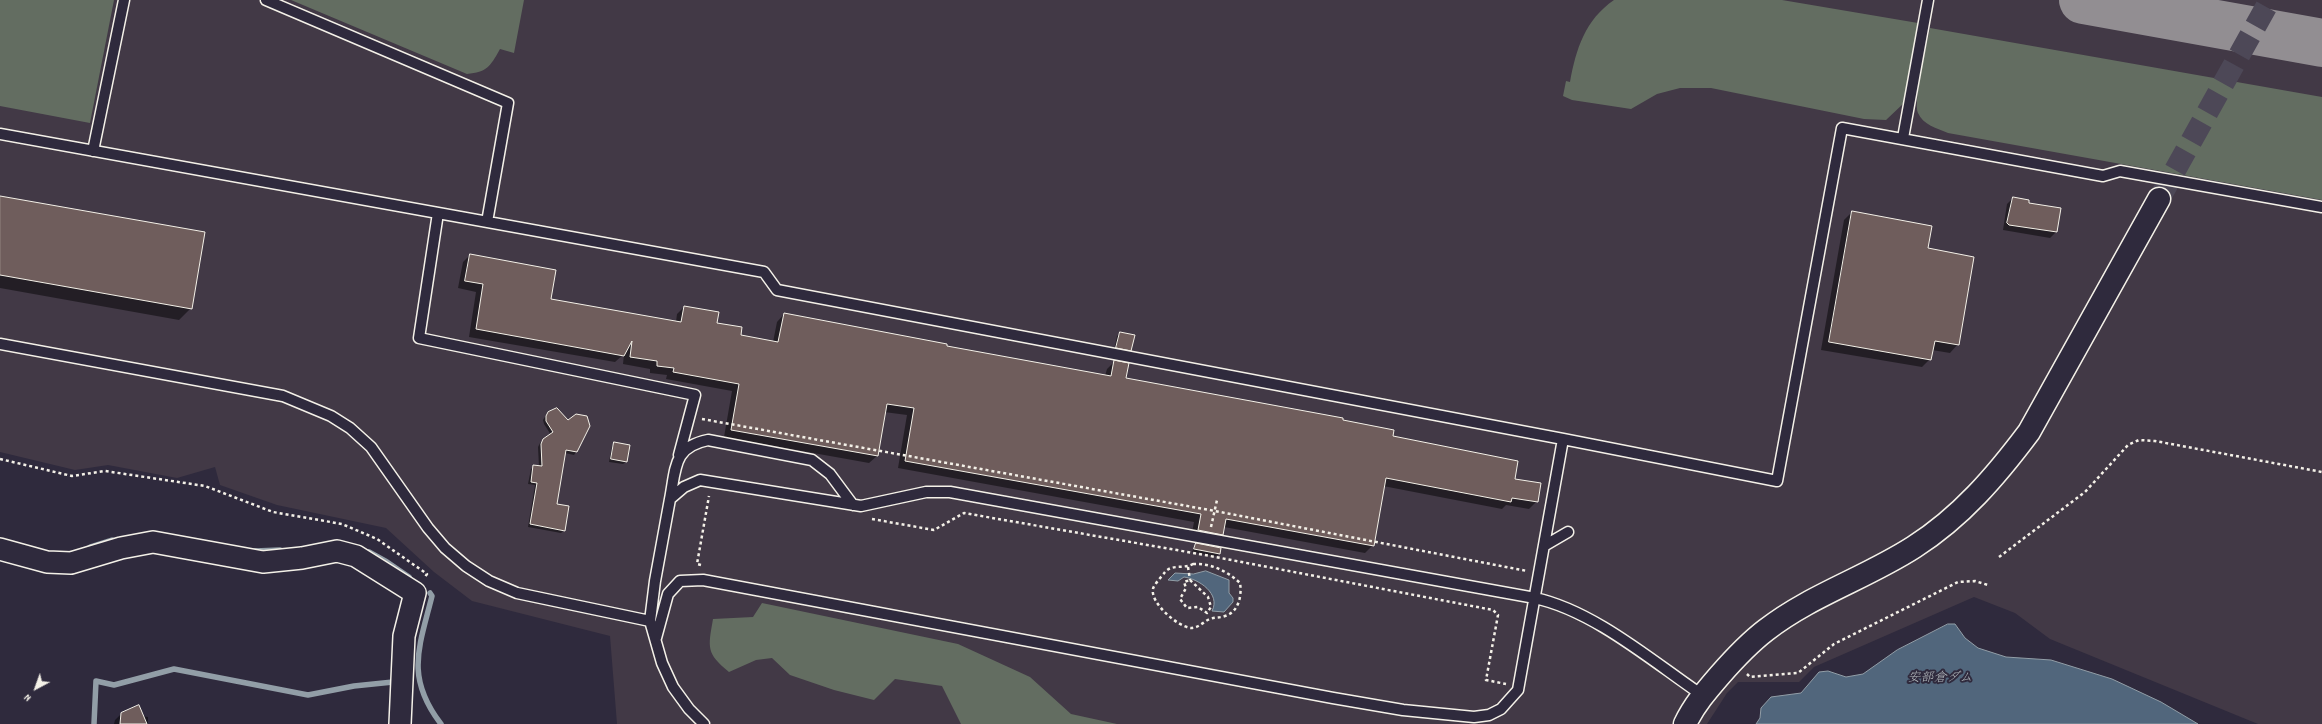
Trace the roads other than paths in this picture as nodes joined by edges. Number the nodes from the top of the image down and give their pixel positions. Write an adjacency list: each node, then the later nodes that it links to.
1 (124, 0): 6 (lane)
2 (266, 0): 10 (lane)
3 (1928, 0): 5 (lane)
4 (0, 134): 6 (lane)
5 (1903, 138): 8 (lane); 12 (lane)
6 (93, 151): 9 (lane)
7 (2159, 200): 22 (street)
8 (2322, 207)
9 (438, 213): 10 (lane); 13 (lane)
10 (487, 222): 12 (lane)
11 (0, 344): 20 (lane)
12 (1563, 439): 17 (lane)
13 (679, 455): 14 (lane); 15 (lane)
14 (670, 499): 15 (lane); 20 (lane)
15 (853, 505): 19 (lane)
16 (1568, 532): 17 (lane)
17 (1544, 546): 19 (lane)
18 (0, 548): 23 (street)
19 (1535, 598): 21 (lane); 22 (lane)
20 (650, 621): 21 (lane)
21 (656, 640): 24 (lane)
22 (1702, 695): 25 (street)
23 (400, 724)
24 (704, 724)
25 (1685, 724)

